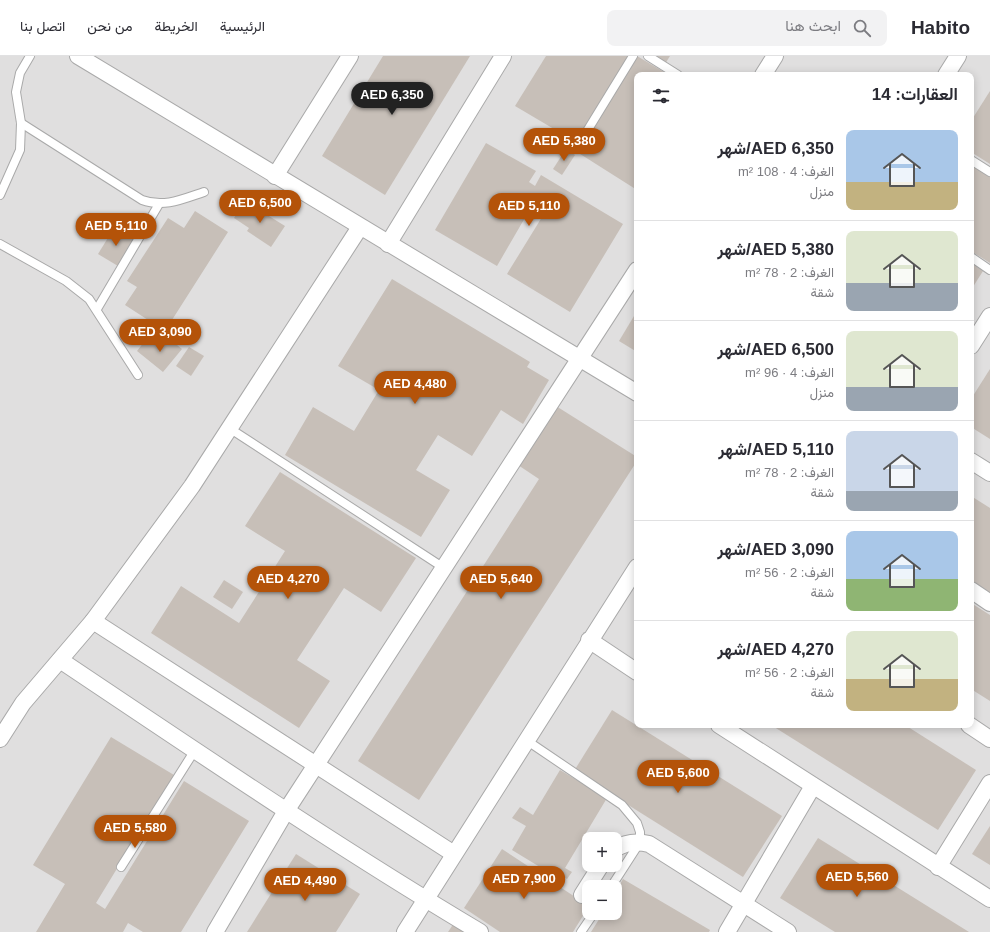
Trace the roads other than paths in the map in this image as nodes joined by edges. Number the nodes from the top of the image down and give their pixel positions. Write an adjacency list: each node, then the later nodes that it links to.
1 (30, 56): 12 (lane)
2 (78, 56): 16 (street)
3 (350, 56): 16 (street)
4 (503, 56): 22 (street)
5 (633, 56): 13 (lane)
6 (648, 56): 9 (lane)
7 (775, 56): 10 (street)
8 (958, 56): 11 (street)
9 (673, 72)
10 (765, 72)
11 (948, 72)
12 (21, 123): 18 (lane); 19 (lane)
13 (584, 136)
14 (974, 162): 15 (lane)
15 (990, 172)
16 (275, 176): 20 (street)
17 (204, 192): 19 (lane)
18 (0, 195)
19 (159, 204): 26 (lane)
20 (360, 227): 22 (street); 32 (street)
21 (0, 244): 26 (lane)
22 (388, 244): 29 (street)
23 (974, 260): 24 (lane)
24 (990, 270)
25 (634, 275): 29 (street)
26 (97, 309): 30 (lane)
27 (990, 316): 28 (street)
28 (980, 340)
29 (580, 358): 31 (street); 35 (street)
30 (138, 375)
31 (634, 391)
32 (229, 428): 35 (lane); 39 (street)
33 (974, 462): 34 (street)
34 (990, 473)
35 (444, 568): 49 (street)
36 (634, 572): 40 (street)
37 (974, 592): 38 (street)
38 (990, 603)
39 (92, 621): 41 (street); 49 (street)
40 (589, 640): 42 (street); 47 (street)
41 (60, 660): 45 (street); 48 (street)
42 (634, 670)
43 (724, 728): 51 (street)
44 (974, 728): 46 (street)
45 (0, 739)
46 (990, 739)
47 (526, 740): 53 (lane); 55 (street)
48 (194, 750): 52 (street); 56 (lane)
49 (316, 766): 52 (street); 55 (street)
50 (990, 783): 57 (street)
51 (813, 786): 57 (street); 61 (street)
52 (286, 811): 60 (street); 63 (street)
53 (640, 842): 54 (street); 58 (lane); 61 (street)
54 (622, 846)
55 (454, 854): 60 (street)
56 (121, 867)
57 (938, 867): 59 (street)
58 (616, 880)
59 (990, 899)
60 (425, 900): 64 (street); 65 (street)
61 (744, 904): 67 (street); 68 (street)
62 (589, 920): 66 (lane)
63 (215, 932)
64 (405, 932)
65 (480, 932)
66 (581, 932)
67 (727, 932)
68 (788, 932)

